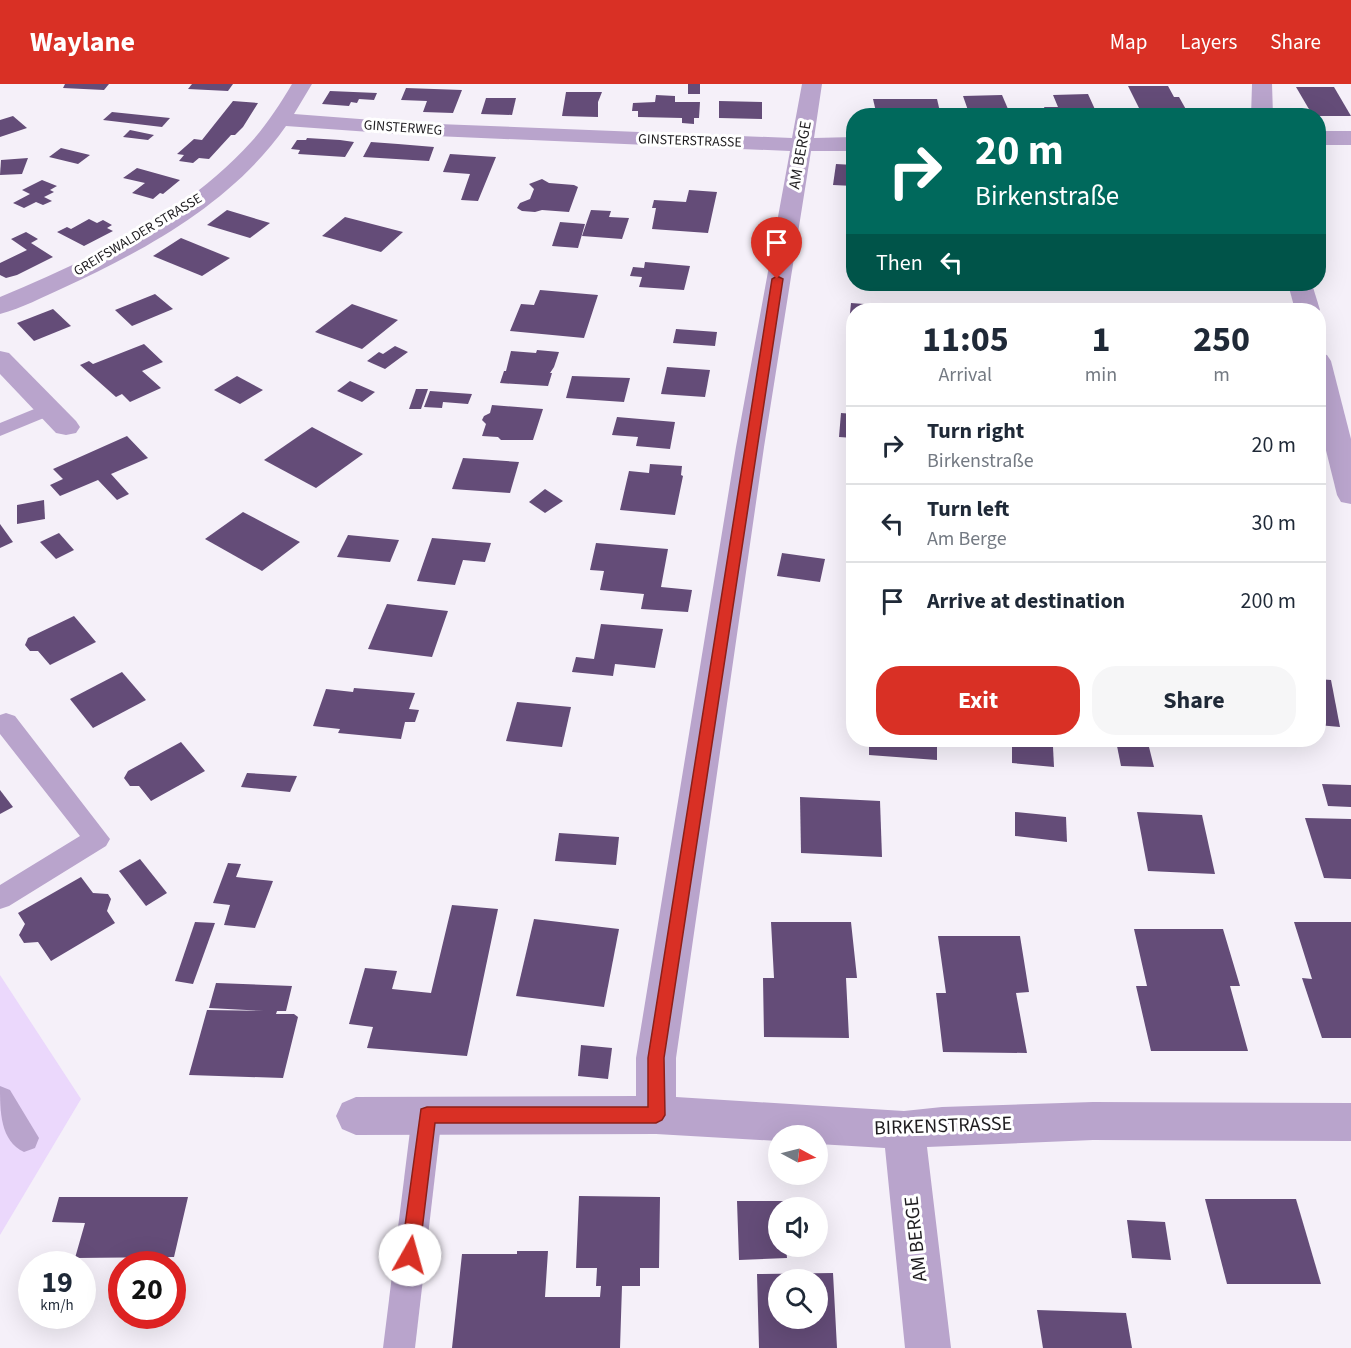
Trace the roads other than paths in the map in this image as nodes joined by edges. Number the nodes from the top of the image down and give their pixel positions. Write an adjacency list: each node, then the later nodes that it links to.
1 (302, 84): 5 (street, GREIFSWALDER STRASSE)
2 (812, 84): 10 (street, AM BERGE)
3 (1262, 84): 4 (street)
4 (1262, 108)
5 (280, 119): 6 (street, GINSTERWEG); 11 (street, GREIFSWALDER STRASSE)
6 (526, 134): 10 (street, GINSTERSTRASSE)
7 (1326, 138): 8 (street)
8 (1351, 138)
9 (846, 144): 10 (street, GINSTERSTRASSE)
10 (802, 145): 21 (street, AM BERGE)
11 (0, 306)
12 (0, 359): 14 (street)
13 (1326, 393): 16 (street)
14 (57, 418): 15 (lane)
15 (0, 430)
16 (1351, 495)
17 (0, 725): 18 (lane)
18 (0, 898)
19 (0, 1099): 25 (lane)
20 (427, 1115): 21 (street, BIRKENSTRASSE); 22 (street, BIRKENSTRASSE); 26 (lane)
21 (656, 1115): 24 (street, BIRKENSTRASSE)
22 (356, 1116)
23 (1351, 1122): 24 (street, BIRKENSTRASSE)
24 (904, 1131): 27 (street, AM BERGE)
25 (24, 1138)
26 (399, 1348)
27 (928, 1348)

